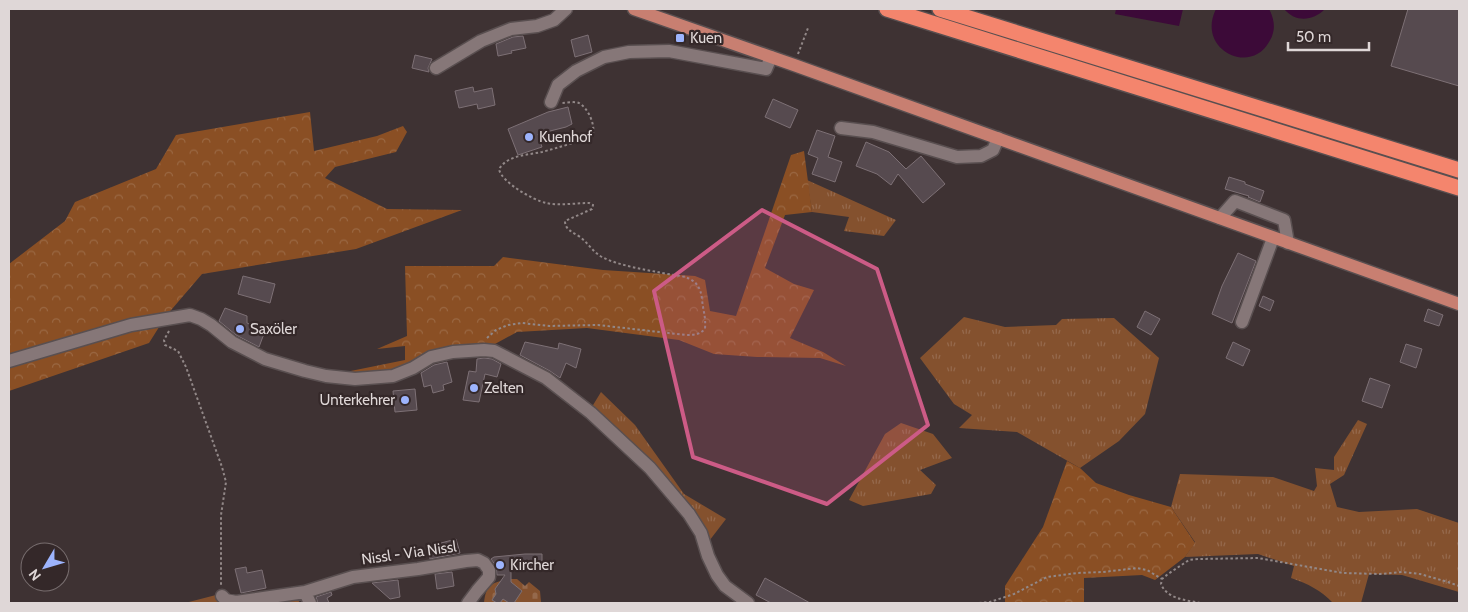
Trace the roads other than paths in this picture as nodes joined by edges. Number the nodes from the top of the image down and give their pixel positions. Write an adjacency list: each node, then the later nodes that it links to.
1 (566, 9): 6 (street)
2 (634, 9): 5 (main road)
3 (887, 9): 10 (highway)
4 (940, 9): 11 (highway)
5 (771, 56): 7 (street); 9 (main road)
6 (436, 68)
7 (551, 102)
8 (841, 128): 9 (street)
9 (998, 138): 14 (main road)
10 (1396, 168): 12 (highway); 13 (highway)
11 (1459, 170)
12 (1459, 188)
13 (1459, 199)
14 (1220, 218): 15 (main road); 16 (street)
15 (1273, 238): 16 (main road); 18 (street)
16 (1288, 243): 17 (main road)
17 (1459, 304)
18 (1242, 322)
19 (9, 361): 23 (street)
20 (222, 596): 21 (street, Nissl - Via Nissl)
21 (308, 598): 22 (street, Nissl - Via Nissl)
22 (468, 603)
23 (748, 603)

